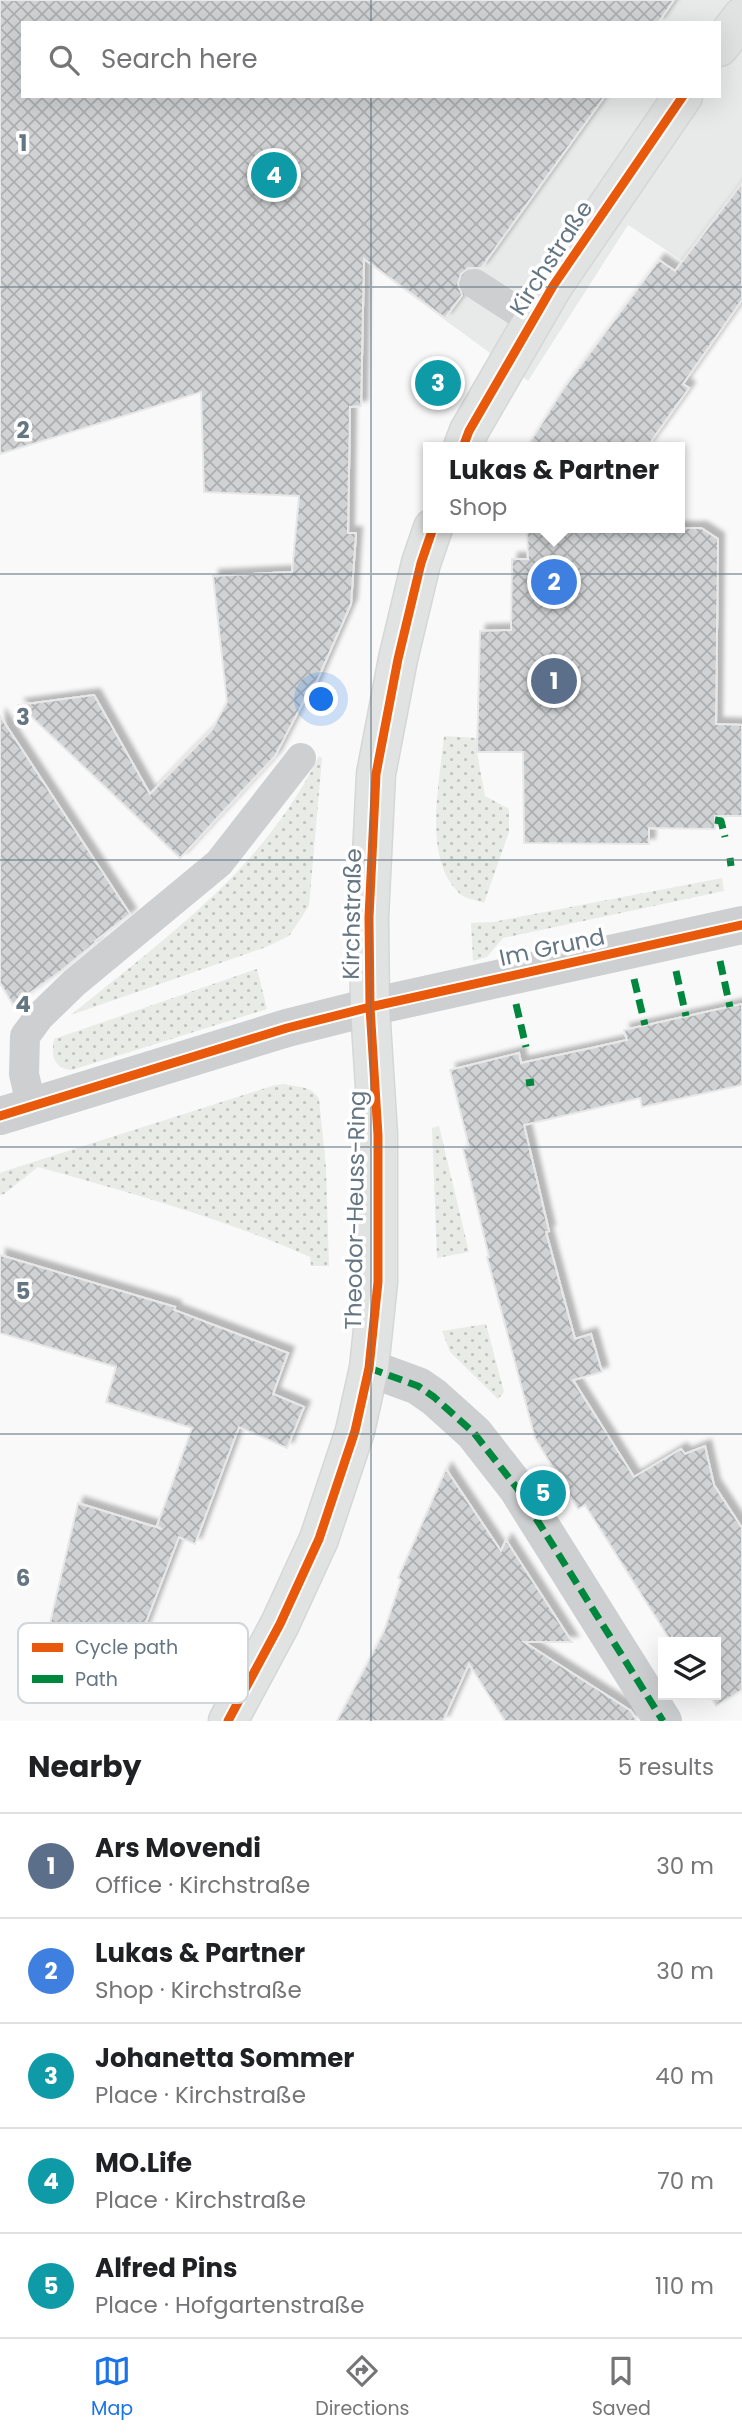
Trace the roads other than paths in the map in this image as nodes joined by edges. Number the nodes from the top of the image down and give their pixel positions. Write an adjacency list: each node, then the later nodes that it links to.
1 (742, 17): 2 (main road)
2 (721, 44)
3 (683, 98): 5 (main road, Kirchstraße)
4 (475, 284): 5 (lane)
5 (532, 321): 6 (main road, Kirchstraße)
6 (465, 442)
7 (431, 533): 10 (main road, Kirchstraße)
8 (301, 758): 11 (lane, Kirchstraße)
9 (742, 925): 10 (street, Im Grund)
10 (370, 1007): 11 (street, Kirchstraße); 12 (main road, Theodor-Heuss-Ring)
11 (15, 1110)
12 (369, 1368): 13 (main road, Theodor-Heuss-Ring); 16 (street)
13 (248, 1684)
14 (238, 1703): 15 (main road, Theodor-Heuss-Ring)
15 (228, 1721)
16 (663, 1721)

